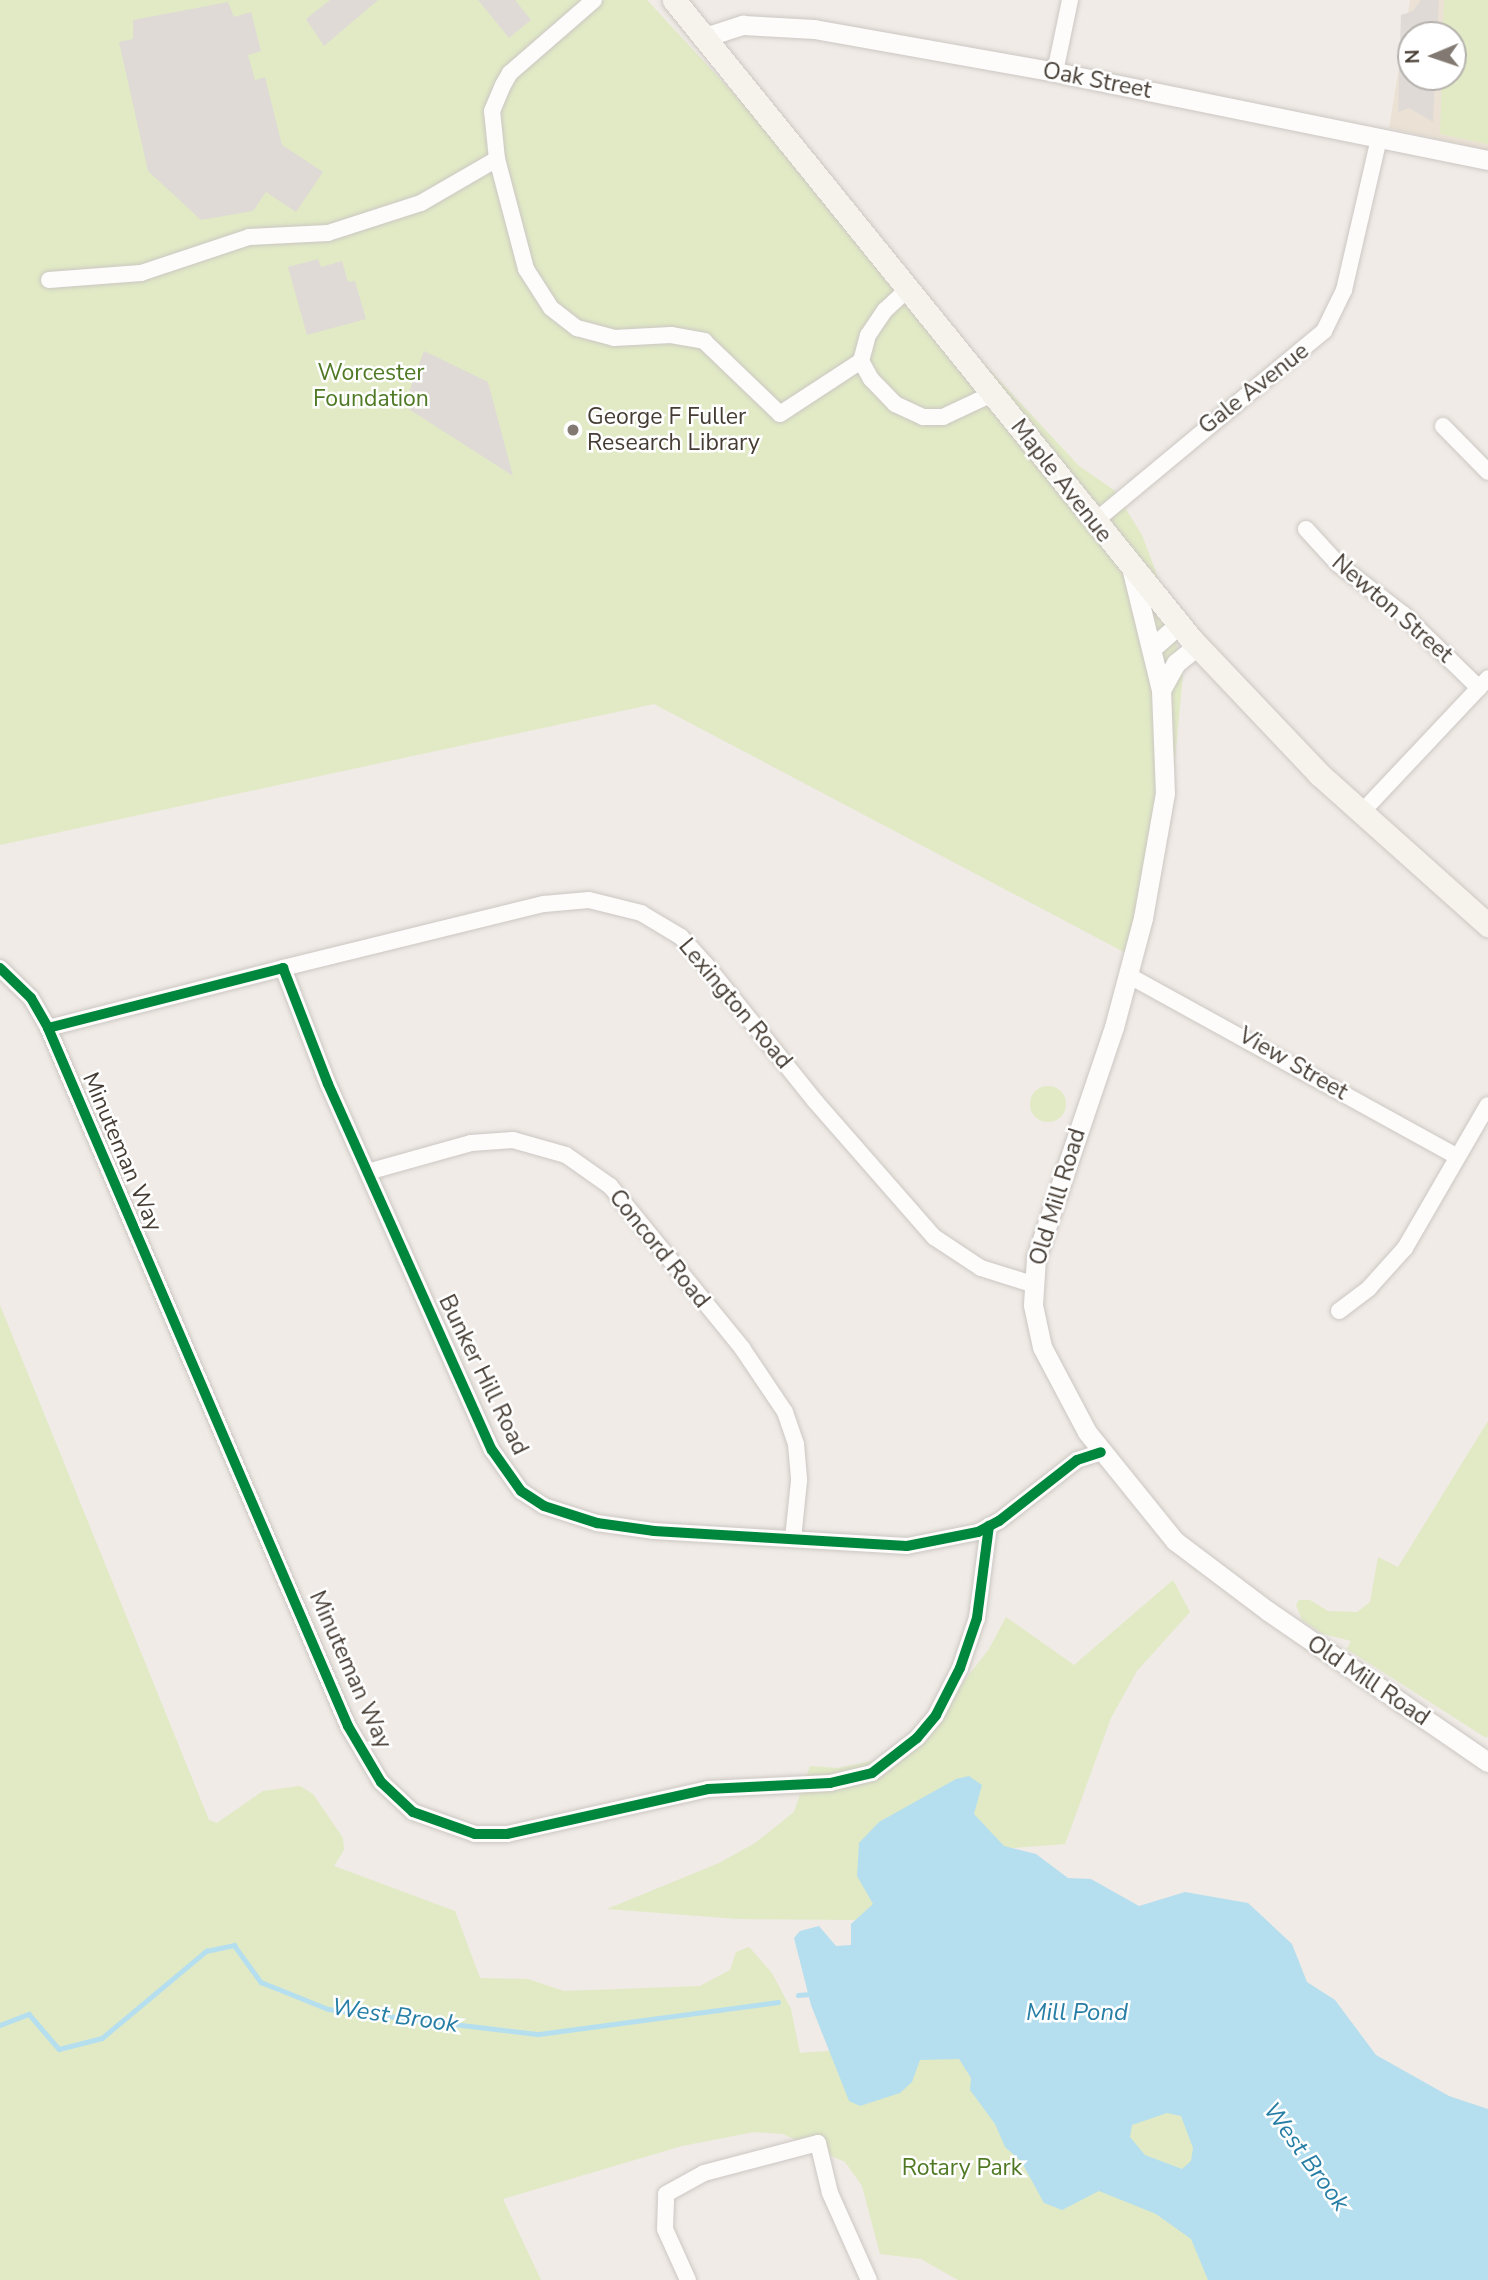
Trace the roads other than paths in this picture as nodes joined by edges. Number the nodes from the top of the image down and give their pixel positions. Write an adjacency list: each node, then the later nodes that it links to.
1 (594, 0): 7 (street)
2 (674, 0): 4 (main road, Maple Avenue)
3 (1070, 0): 5 (street)
4 (705, 37): 5 (street, Oak Street); 10 (main road, Maple Avenue)
5 (1055, 72): 6 (street, Oak Street)
6 (1379, 138): 8 (street, Oak Street); 15 (street, Gale Avenue)
7 (497, 159): 9 (street); 11 (street)
8 (1488, 160)
9 (49, 280)
10 (910, 287): 11 (street); 12 (main road, Maple Avenue)
11 (861, 361): 12 (street)
12 (992, 394): 15 (main road, Maple Avenue)
13 (1443, 426): 14 (street)
14 (1488, 472)
15 (1094, 522): 17 (main road, Maple Avenue)
16 (1306, 529): 21 (street, Newton Street)
17 (1132, 571): 18 (main road, Maple Avenue); 20 (street, Old Mill Road)
18 (1178, 625): 19 (main road, Maple Avenue); 20 (street)
19 (1197, 646): 22 (street); 23 (main road, Maple Avenue)
20 (1153, 648): 22 (street, Old Mill Road)
21 (1483, 683): 23 (street)
22 (1161, 690): 27 (street, Old Mill Road)
23 (1361, 813): 24 (main road, Maple Avenue)
24 (1488, 925)
25 (0, 968): 28 (street, Minuteman Way)
26 (282, 968): 28 (street); 31 (street, Bunker Hill Road); 32 (street, Lexington Road)
27 (1128, 975): 30 (street, View Street); 32 (street, Old Mill Road)
28 (48, 1028): 35 (street, Minuteman Way)
29 (1488, 1105): 30 (street)
30 (1456, 1156): 33 (street)
31 (371, 1171): 36 (street, Bunker Hill Road); 36 (street, Concord Road)
32 (1032, 1284): 34 (street, Old Mill Road)
33 (1339, 1311)
34 (1101, 1452): 35 (street, Bunker Hill Road); 37 (street, Old Mill Road)
35 (989, 1526): 36 (street, Bunker Hill Road)
36 (793, 1539)
37 (1488, 1762)
38 (688, 2280): 39 (street)
39 (869, 2280)

